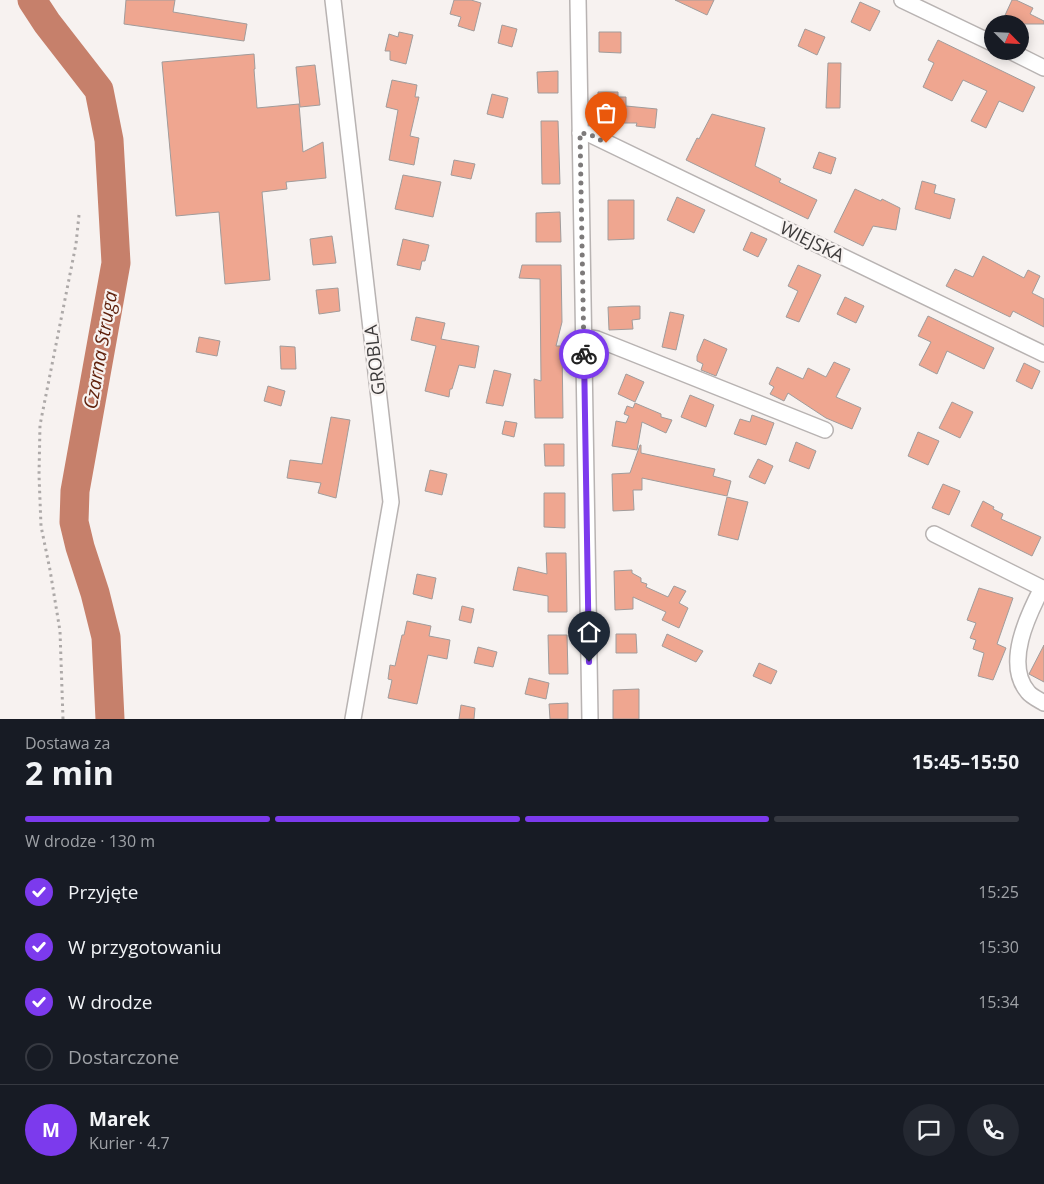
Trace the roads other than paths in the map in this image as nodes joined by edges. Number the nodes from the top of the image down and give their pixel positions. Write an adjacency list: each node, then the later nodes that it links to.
1 (333, 0): 14 (street, GROBLA)
2 (578, 0): 7 (street)
3 (902, 0): 4 (street)
4 (984, 39)
5 (1028, 60): 6 (street)
6 (1044, 68)
7 (580, 133): 8 (street); 9 (street, WIEJSKA)
8 (584, 337): 10 (street); 15 (street)
9 (1044, 354)
10 (825, 430)
11 (934, 534): 12 (street)
12 (1043, 589): 13 (street)
13 (1044, 703)
14 (353, 719)
15 (590, 719)

